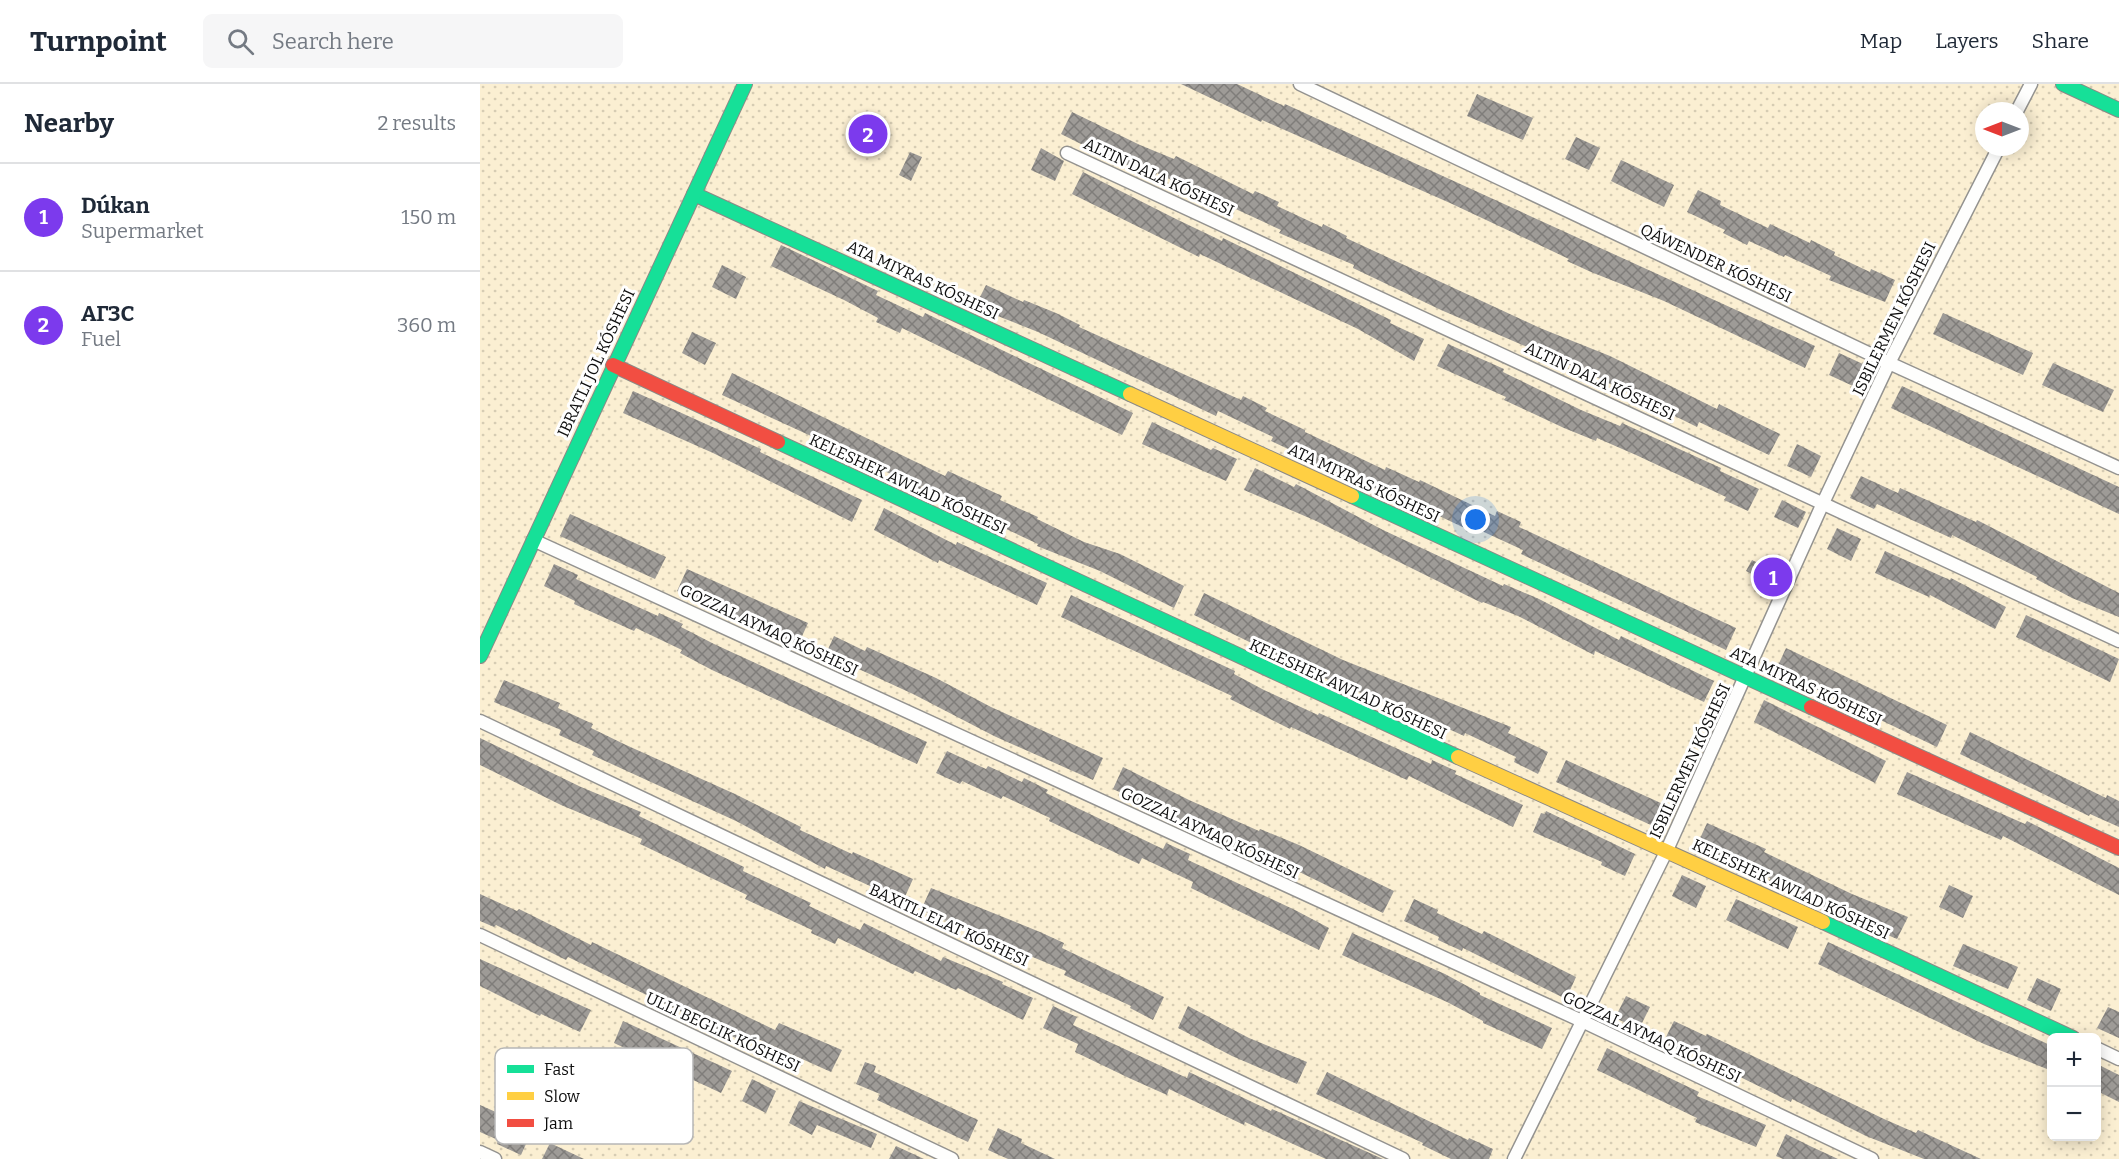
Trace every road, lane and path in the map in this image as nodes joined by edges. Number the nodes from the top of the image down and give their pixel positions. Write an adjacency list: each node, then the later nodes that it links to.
1 (745, 84): 9 (street)
2 (1300, 84): 10 (street, QÁWENDER KÓSHESI)
3 (2031, 84): 5 (street)
4 (2063, 84): 6 (street)
5 (2022, 102)
6 (2119, 110)
7 (1067, 153): 13 (street)
8 (1994, 156): 10 (street, ISBILERMEN KÓSHESI)
9 (694, 194): 11 (street); 17 (street, ATA MIYRAS KÓSHESI)
10 (1889, 363): 12 (street, QÁWENDER KÓSHESI); 13 (street, ISBILERMEN KÓSHESI)
11 (613, 365): 14 (street); 20 (street, KELESHEK AWLAD KÓSHESI)
12 (2119, 468)
13 (1823, 503): 15 (street); 17 (street, ISBILERMEN KÓSHESI)
14 (533, 540): 16 (street); 22 (street, GOZZAL AYMAQ KÓSHESI)
15 (2119, 641)
16 (480, 656)
17 (1747, 676): 19 (street, ATA MIYRAS KÓSHESI); 20 (street, ISBILERMEN KÓSHESI)
18 (480, 721): 29 (street)
19 (2119, 848)
20 (1667, 850): 22 (street, ISBILERMEN KÓSHESI); 23 (street, KELESHEK AWLAD KÓSHESI)
21 (480, 935): 28 (street)
22 (1584, 1022): 30 (street, ISBILERMEN KÓSHESI); 31 (street, GOZZAL AYMAQ KÓSHESI)
23 (2062, 1033)
24 (2101, 1050): 25 (street)
25 (2119, 1059)
26 (480, 1152): 27 (street)
27 (495, 1159)
28 (952, 1159)
29 (1403, 1159)
30 (1514, 1159)
31 (1872, 1159)

